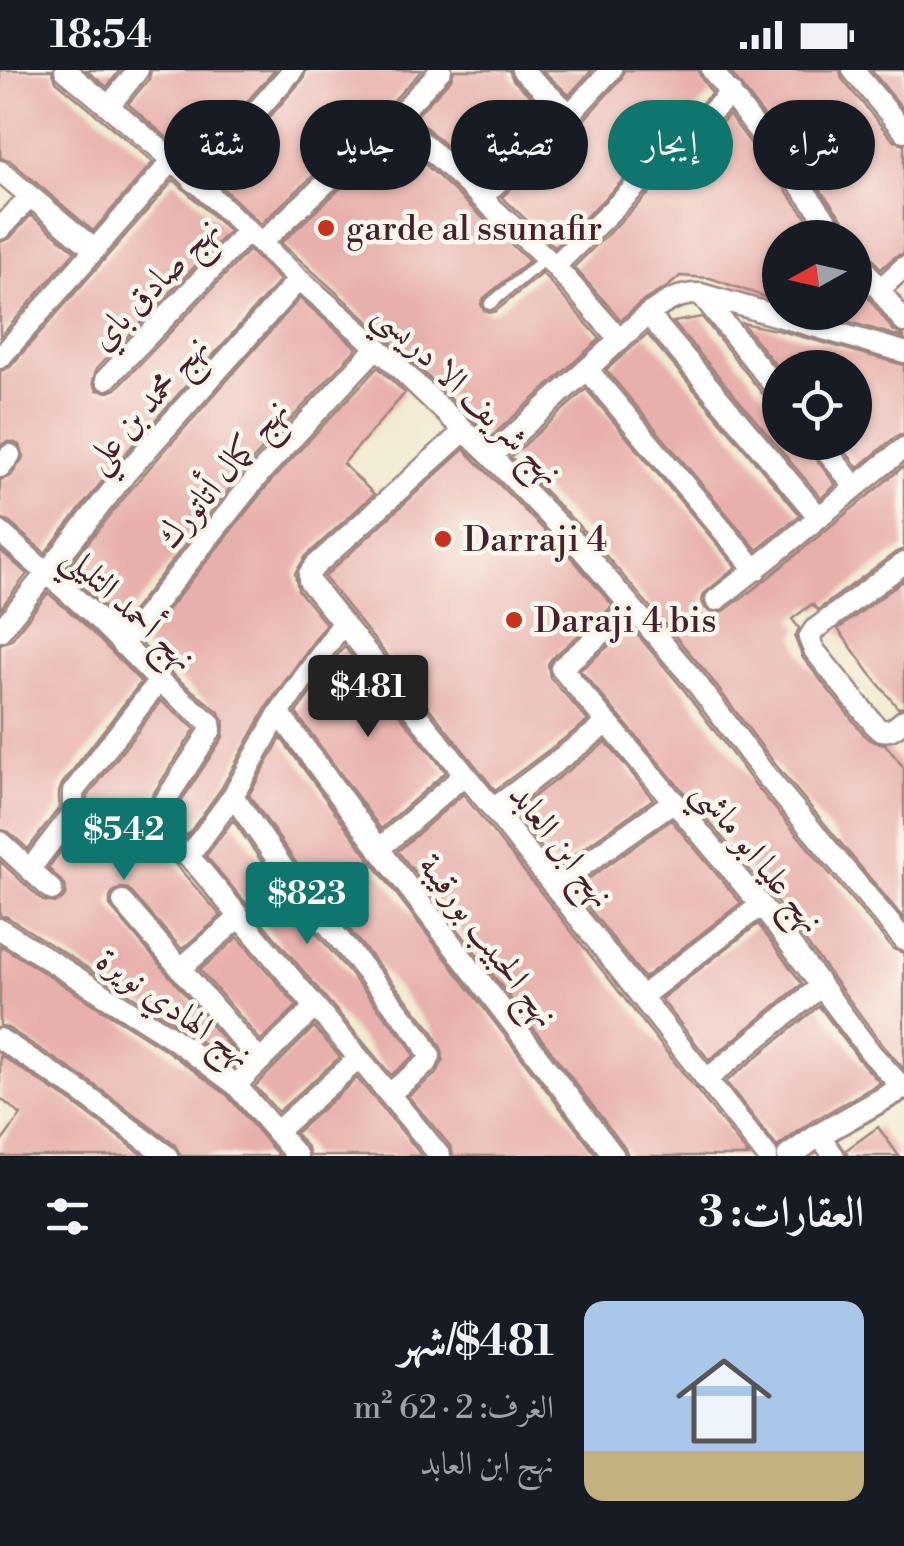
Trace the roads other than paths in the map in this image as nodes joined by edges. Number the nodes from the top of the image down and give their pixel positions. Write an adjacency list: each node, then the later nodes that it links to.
1 (65, 70): 14 (street, نهج شريف الا دريسي)
2 (138, 70): 14 (street)
3 (293, 70): 10 (street)
4 (440, 70): 11 (street, نهج صادق باي)
5 (522, 70): 12 (street)
6 (611, 70): 13 (street)
7 (712, 70): 9 (street)
8 (854, 70): 15 (street)
9 (730, 93): 25 (street); 29 (street)
10 (266, 100)
11 (412, 100)
12 (555, 100)
13 (583, 100)
14 (109, 106): 17 (street, نهج شريف الا دريسي)
15 (904, 131)
16 (431, 150): 24 (street)
17 (164, 152)
18 (164, 170): 28 (street)
19 (0, 171): 23 (street)
20 (203, 190): 27 (street, نهج شريف الا دريسي)
21 (311, 190): 27 (street, نهج صادق باي)
22 (489, 190): 24 (street)
23 (30, 196): 26 (street); 28 (street)
24 (482, 197): 29 (street)
25 (826, 220)
26 (0, 229)
27 (255, 237): 31 (street, نهج شريف الا دريسي); 44 (street, نهج صادق باي)
28 (95, 250): 41 (street)
29 (551, 262): 35 (lane); 38 (street)
30 (904, 267): 33 (street)
31 (299, 279): 39 (street, نهج شريف الا دريسي); 54 (street, نهج محمد بن علي)
32 (872, 279): 33 (street)
33 (880, 289): 37 (street)
34 (702, 294): 36 (street); 40 (street); 43 (street)
35 (490, 304)
36 (648, 314): 38 (street); 50 (street)
37 (904, 322)
38 (620, 340): 42 (street)
39 (377, 347): 45 (street, نهج شريف الا دريسي); 59 (street, نهج كمال أتاتورك)
40 (904, 352)
41 (0, 358)
42 (587, 369): 47 (street); 53 (street)
43 (762, 370)
44 (106, 379)
45 (464, 431): 47 (street, نهج شريف الا دريسي); 57 (street, نهج ابن العابد)
46 (904, 448): 49 (street)
47 (491, 456): 56 (street, نهج شريف الا دريسي)
48 (834, 460): 49 (street)
49 (855, 487): 50 (street)
50 (818, 516): 53 (street)
51 (0, 532): 54 (street, نهج أحمد التليلي)
52 (904, 563): 62 (street)
53 (756, 570): 55 (street)
54 (46, 573): 58 (street, نهج محمد بن علي); 59 (street, نهج أحمد التليلي)
55 (716, 600)
56 (632, 608): 63 (street, نهج عليا ابو ماشي); 78 (street, نهج شريف الا دريسي)
57 (343, 623): 61 (street); 64 (street, نهج ابن العابد)
58 (0, 631)
59 (122, 645): 60 (street, نهج أحمد التليلي)
60 (159, 681): 70 (street, نهج أحمد التليلي); 71 (street)
61 (279, 713): 65 (street); 69 (street, نهج الحبيب بورقيبة)
62 (904, 720)
63 (608, 723): 66 (street, نهج عليا ابو ماشي); 67 (street)
64 (465, 774): 67 (street, نهج ابن العابد); 69 (street)
65 (232, 796): 70 (street); 89 (street)
66 (674, 801): 72 (street); 75 (street, نهج عليا ابو ماشي)
67 (494, 809): 72 (street, نهج ابن العابد)
68 (0, 842): 71 (street)
69 (379, 849): 95 (street, نهج الحبيب بورقيبة)
70 (189, 856): 76 (street)
71 (30, 870): 73 (street)
72 (554, 886): 81 (street, نهج ابن العابد)
73 (52, 890)
74 (123, 902): 79 (street)
75 (761, 905): 80 (street, نهج عليا ابو ماشي); 81 (street)
76 (240, 917): 79 (street); 82 (street)
77 (0, 929): 87 (street, نهج الهادي نويرة)
78 (904, 940)
79 (180, 969): 85 (street)
80 (820, 987): 86 (street); 88 (street, نهج عليا ابو ماشي)
81 (640, 998): 86 (street, نهج ابن العابد)
82 (315, 1007): 84 (street); 85 (street)
83 (0, 1039): 92 (street)
84 (358, 1058): 89 (street); 90 (street)
85 (260, 1060): 87 (street)
86 (706, 1080): 96 (street, نهج ابن العابد)
87 (236, 1085): 90 (street, نهج الهادي نويرة)
88 (903, 1087): 91 (street)
89 (389, 1094): 94 (street)
90 (276, 1132): 93 (street, نهج الهادي نويرة)
91 (819, 1135): 97 (street); 98 (street)
92 (166, 1156)
93 (297, 1156)
94 (440, 1156)
95 (614, 1156)
96 (767, 1156)
97 (789, 1156)
98 (834, 1156)

